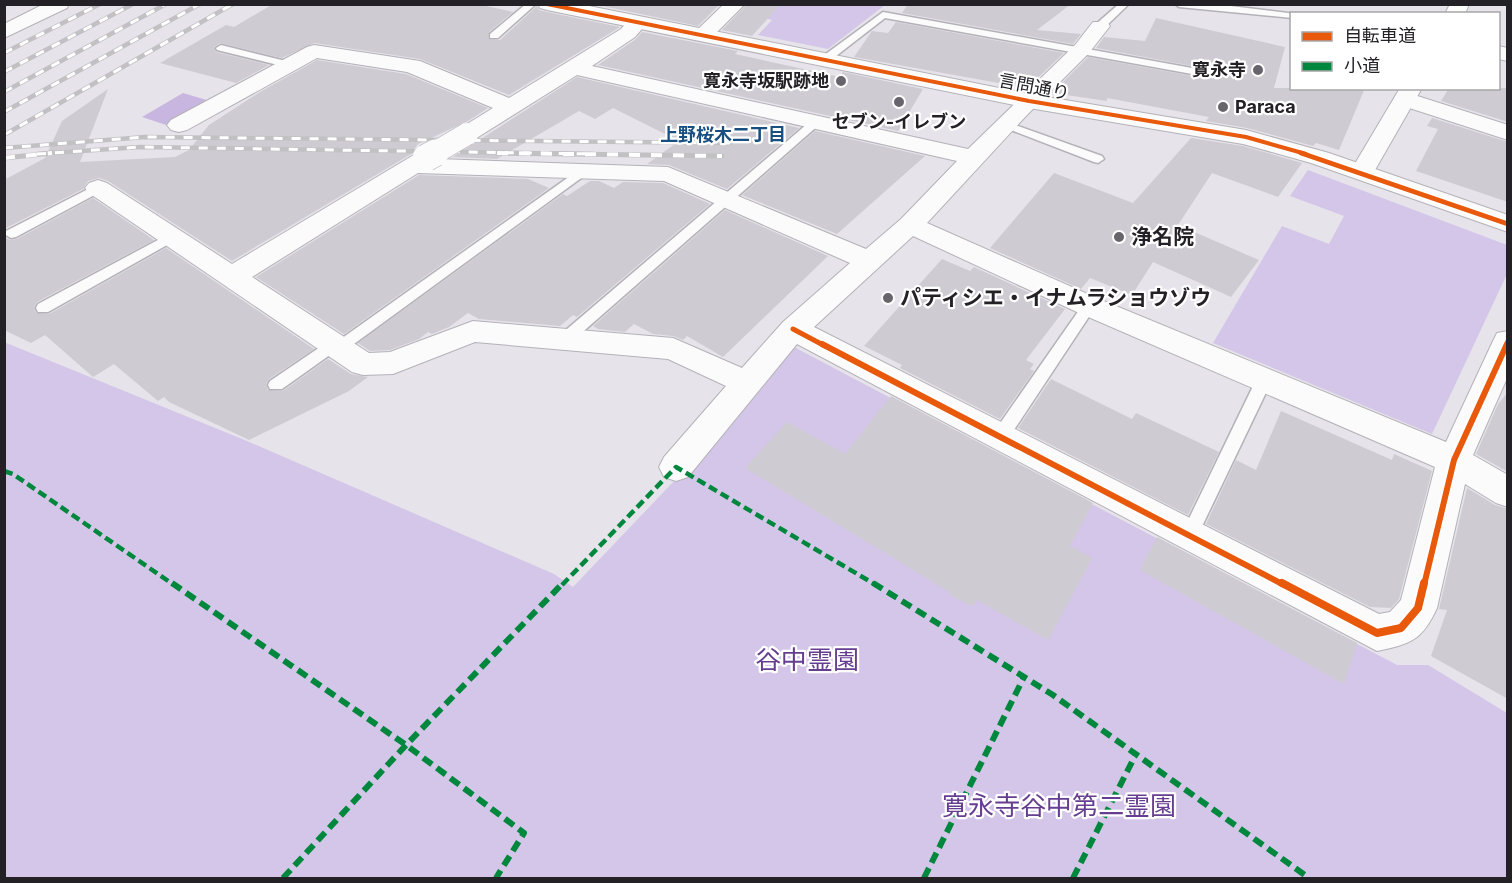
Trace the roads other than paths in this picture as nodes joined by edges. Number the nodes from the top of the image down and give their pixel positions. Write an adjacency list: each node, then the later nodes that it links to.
1 (60, 4): 10 (street)
2 (532, 4): 11 (lane)
3 (547, 4): 8 (street, 言問通り)
4 (736, 4): 12 (street)
5 (1125, 4): 9 (lane)
6 (1179, 4): 7 (lane)
7 (1290, 15)
8 (637, 23): 12 (street, 言問通り); 17 (street)
9 (1100, 26): 14 (street)
10 (4, 32)
11 (494, 36)
12 (702, 36): 15 (street, 言問通り)
13 (221, 48): 16 (lane)
14 (1082, 49): 15 (lane); 18 (lane); 20 (street)
15 (823, 60): 20 (street, 言問通り)
16 (290, 65): 21 (street); 24 (street)
17 (574, 68): 21 (street); 22 (street)
18 (1203, 73)
19 (1408, 94): 25 (street); 29 (street)
20 (1029, 101): 23 (street); 29 (street, 言問通り)
21 (510, 107): 28 (street, bridge)
22 (817, 121): 26 (street); 32 (lane)
23 (1007, 124): 26 (street); 27 (lane)
24 (179, 125)
25 (1508, 133)
26 (974, 158): 34 (street)
27 (1098, 159)
28 (420, 162): 30 (street); 38 (street)
29 (1362, 172): 33 (street, 言問通り)
30 (580, 173): 32 (street); 43 (lane)
31 (98, 188): 35 (lane); 36 (street)
32 (728, 199): 37 (street); 42 (lane)
33 (1508, 224)
34 (910, 225): 37 (street); 39 (street)
35 (11, 234)
36 (171, 237): 38 (street); 40 (lane)
37 (870, 261): 41 (street)
38 (232, 277): 43 (street)
39 (1089, 306): 45 (street); 48 (lane)
40 (43, 308)
41 (794, 329): 46 (street); 48 (street)
42 (565, 339): 43 (street); 46 (street)
43 (336, 346): 47 (lane)
44 (1504, 357): 49 (street)
45 (1263, 380): 49 (street); 52 (lane)
46 (747, 383): 50 (street)
47 (276, 385)
48 (1000, 437): 52 (street)
49 (1454, 460): 51 (street); 52 (street)
50 (676, 467)
51 (1508, 493)
52 (1188, 536)

